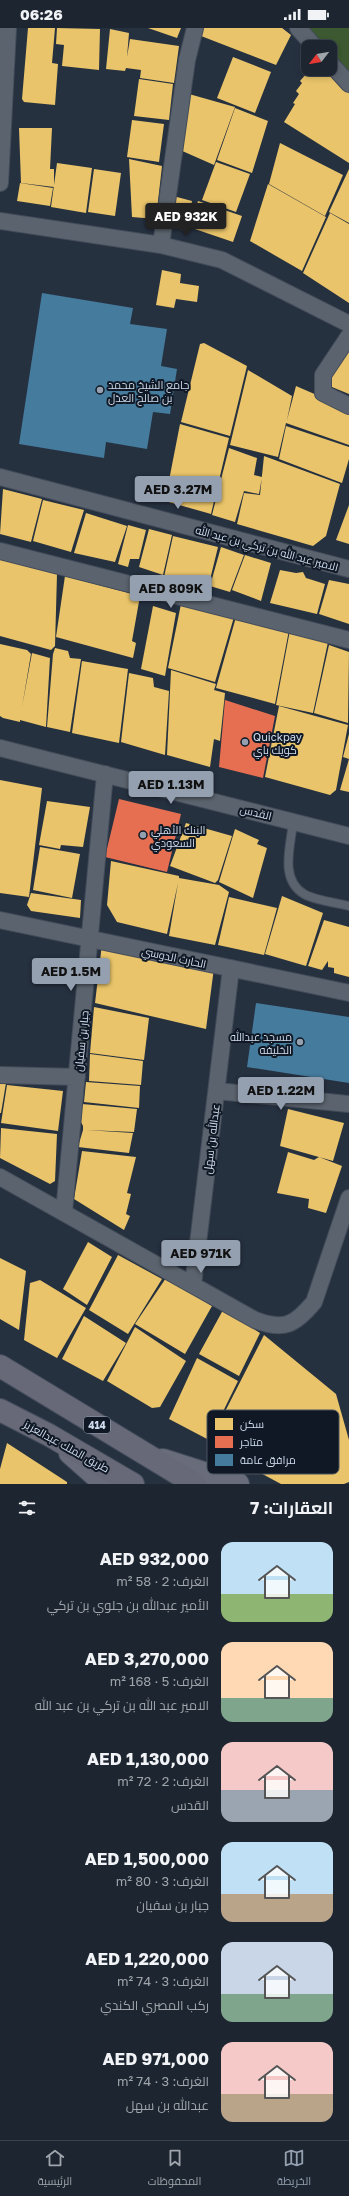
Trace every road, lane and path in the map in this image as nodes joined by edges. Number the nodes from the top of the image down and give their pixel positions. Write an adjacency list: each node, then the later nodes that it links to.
1 (8, 28): 7 (street)
2 (195, 28): 10 (street)
3 (298, 28): 4 (street)
4 (309, 40)
5 (337, 71): 6 (street)
6 (349, 84)
7 (1, 155): 8 (street)
8 (0, 183)
9 (0, 221): 10 (street)
10 (161, 245): 11 (street)
11 (349, 324)
12 (349, 336): 13 (street)
13 (349, 406)
14 (0, 477): 16 (street, الامير عبد الله بن تركي بن عبد الله)
15 (0, 551): 17 (street)
16 (349, 569)
17 (349, 640)
18 (0, 748): 19 (street, القدس)
19 (105, 774): 20 (street, القدس); 24 (street, جبار بن سفيان)
20 (294, 822): 21 (street, القدس); 22 (lane)
21 (349, 836)
22 (349, 906)
23 (0, 920): 24 (street, الحارث الدوسي)
24 (90, 939): 25 (street, الحارث الدوسي); 28 (street, جبار بن سفيان)
25 (231, 968): 26 (street, الحارث الدوسي); 29 (street, عبدالله بن سهل)
26 (349, 993)
27 (0, 1075): 28 (street)
28 (77, 1077): 33 (street, جبار بن سفيان)
29 (217, 1091): 30 (street); 34 (street, عبدالله بن سهل)
30 (349, 1104)
31 (0, 1177): 33 (street)
32 (349, 1198): 34 (street)
33 (64, 1212): 34 (street)
34 (193, 1285)
35 (0, 1366): 38 (highway, 414)
36 (0, 1410): 37 (highway, طريق الملك عبدالعزيز)
37 (50, 1435): 41 (main road); 42 (highway, طريق الملك عبدالعزيز)
38 (146, 1454): 40 (main road); 43 (highway, 414)
39 (207, 1474): 44 (main road)
40 (207, 1474)
41 (105, 1484)
42 (133, 1484)
43 (195, 1484)
44 (238, 1484)

